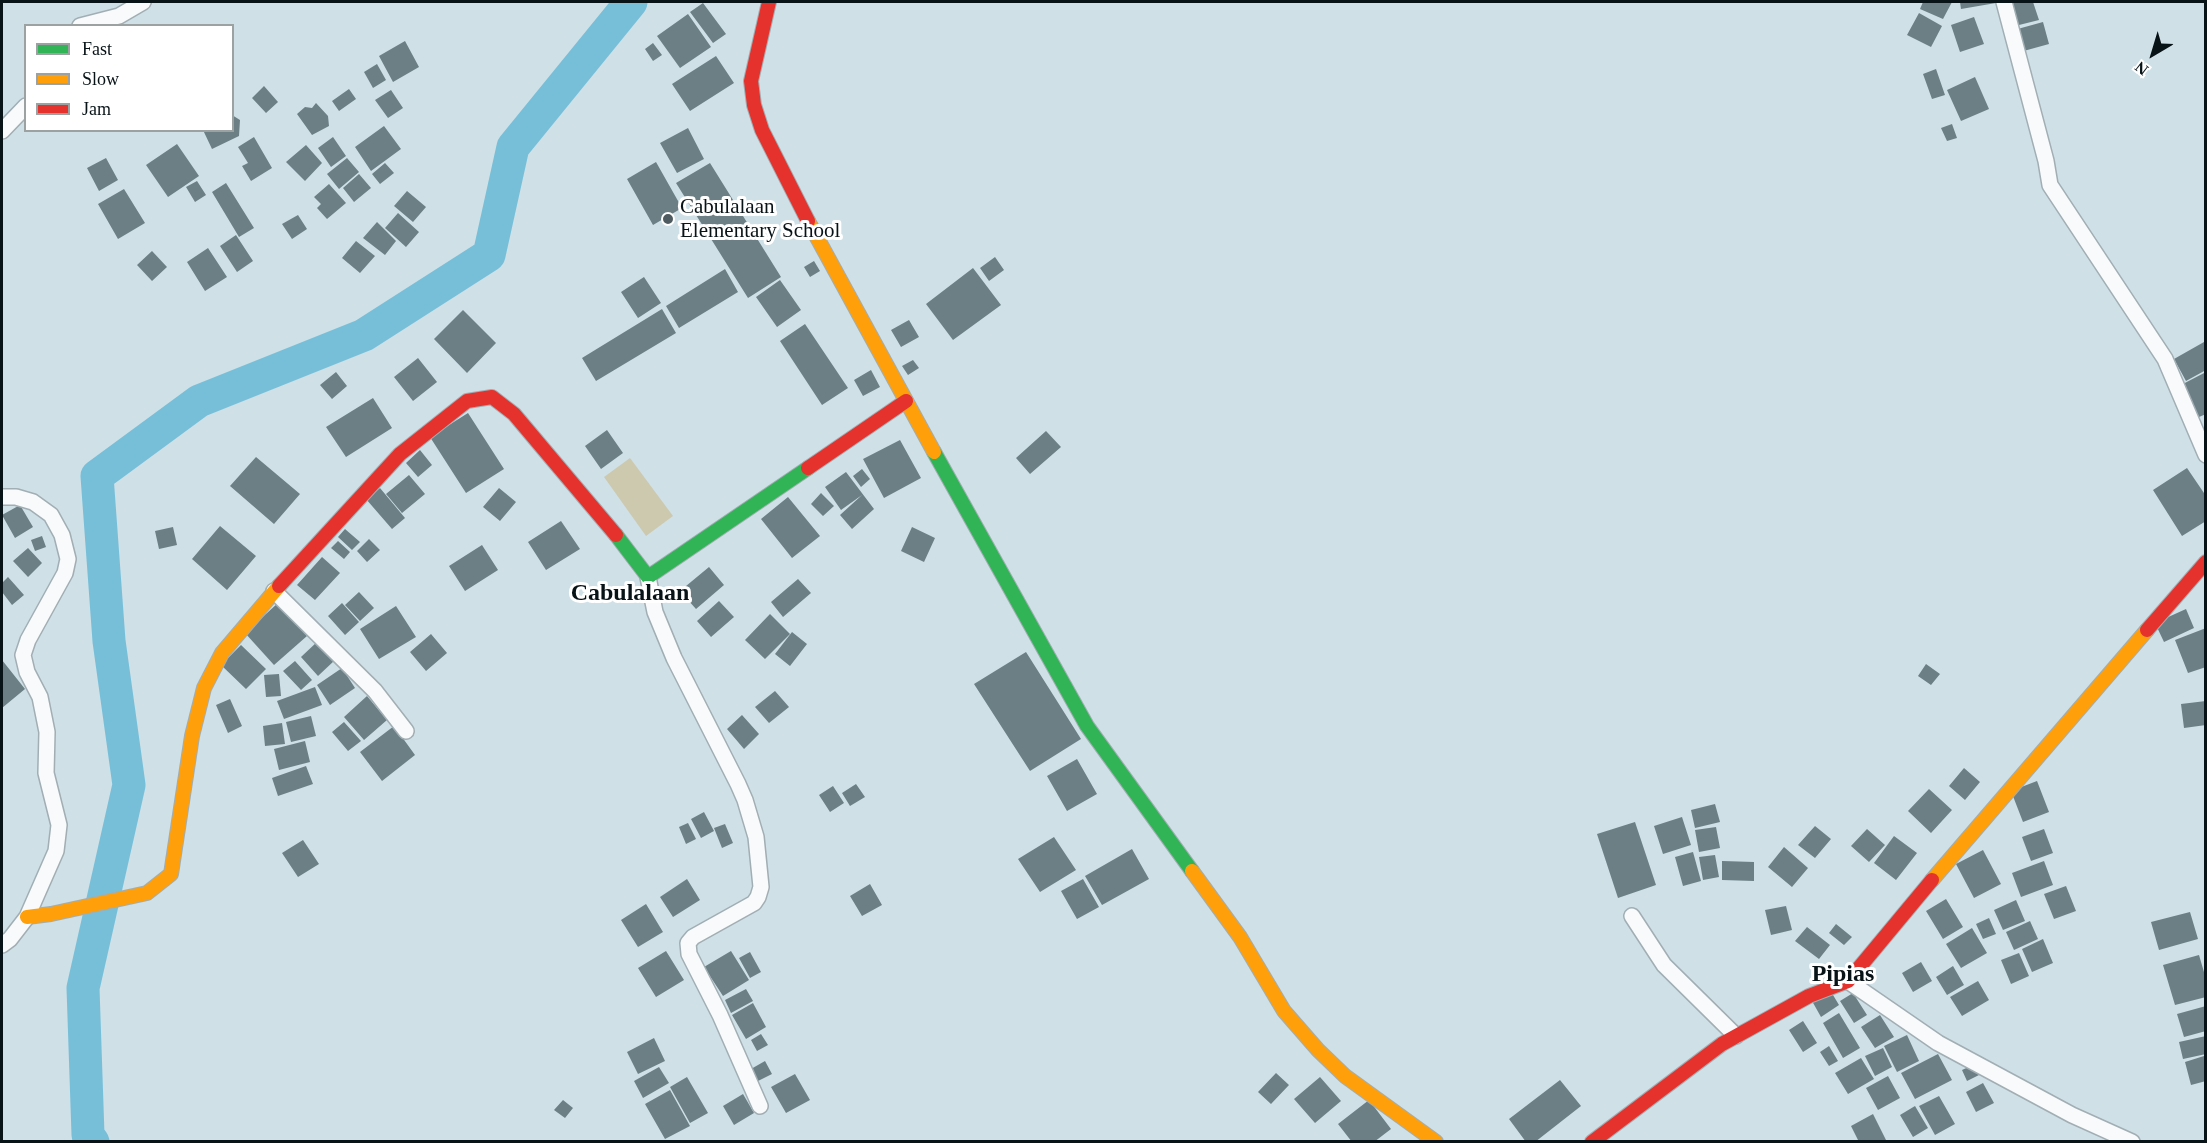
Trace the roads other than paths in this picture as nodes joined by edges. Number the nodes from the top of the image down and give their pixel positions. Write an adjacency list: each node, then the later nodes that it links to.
1 (143, 2): 4 (street)
2 (769, 2): 7 (street)
3 (2004, 2): 8 (street)
4 (88, 24)
5 (24, 108): 6 (street)
6 (2, 131)
7 (906, 401): 11 (street); 20 (street)
8 (2205, 455)
9 (2, 497): 15 (street)
10 (2205, 562): 17 (street)
11 (648, 577): 12 (street); 19 (street)
12 (274, 591): 13 (street); 15 (street)
13 (406, 731)
14 (1632, 916): 18 (street)
15 (27, 917): 16 (street)
16 (2, 945)
17 (1848, 981): 18 (street); 22 (street)
18 (1736, 1036): 21 (street)
19 (760, 1106)
20 (1436, 1142)
21 (1592, 1142)
22 (2133, 1142)

